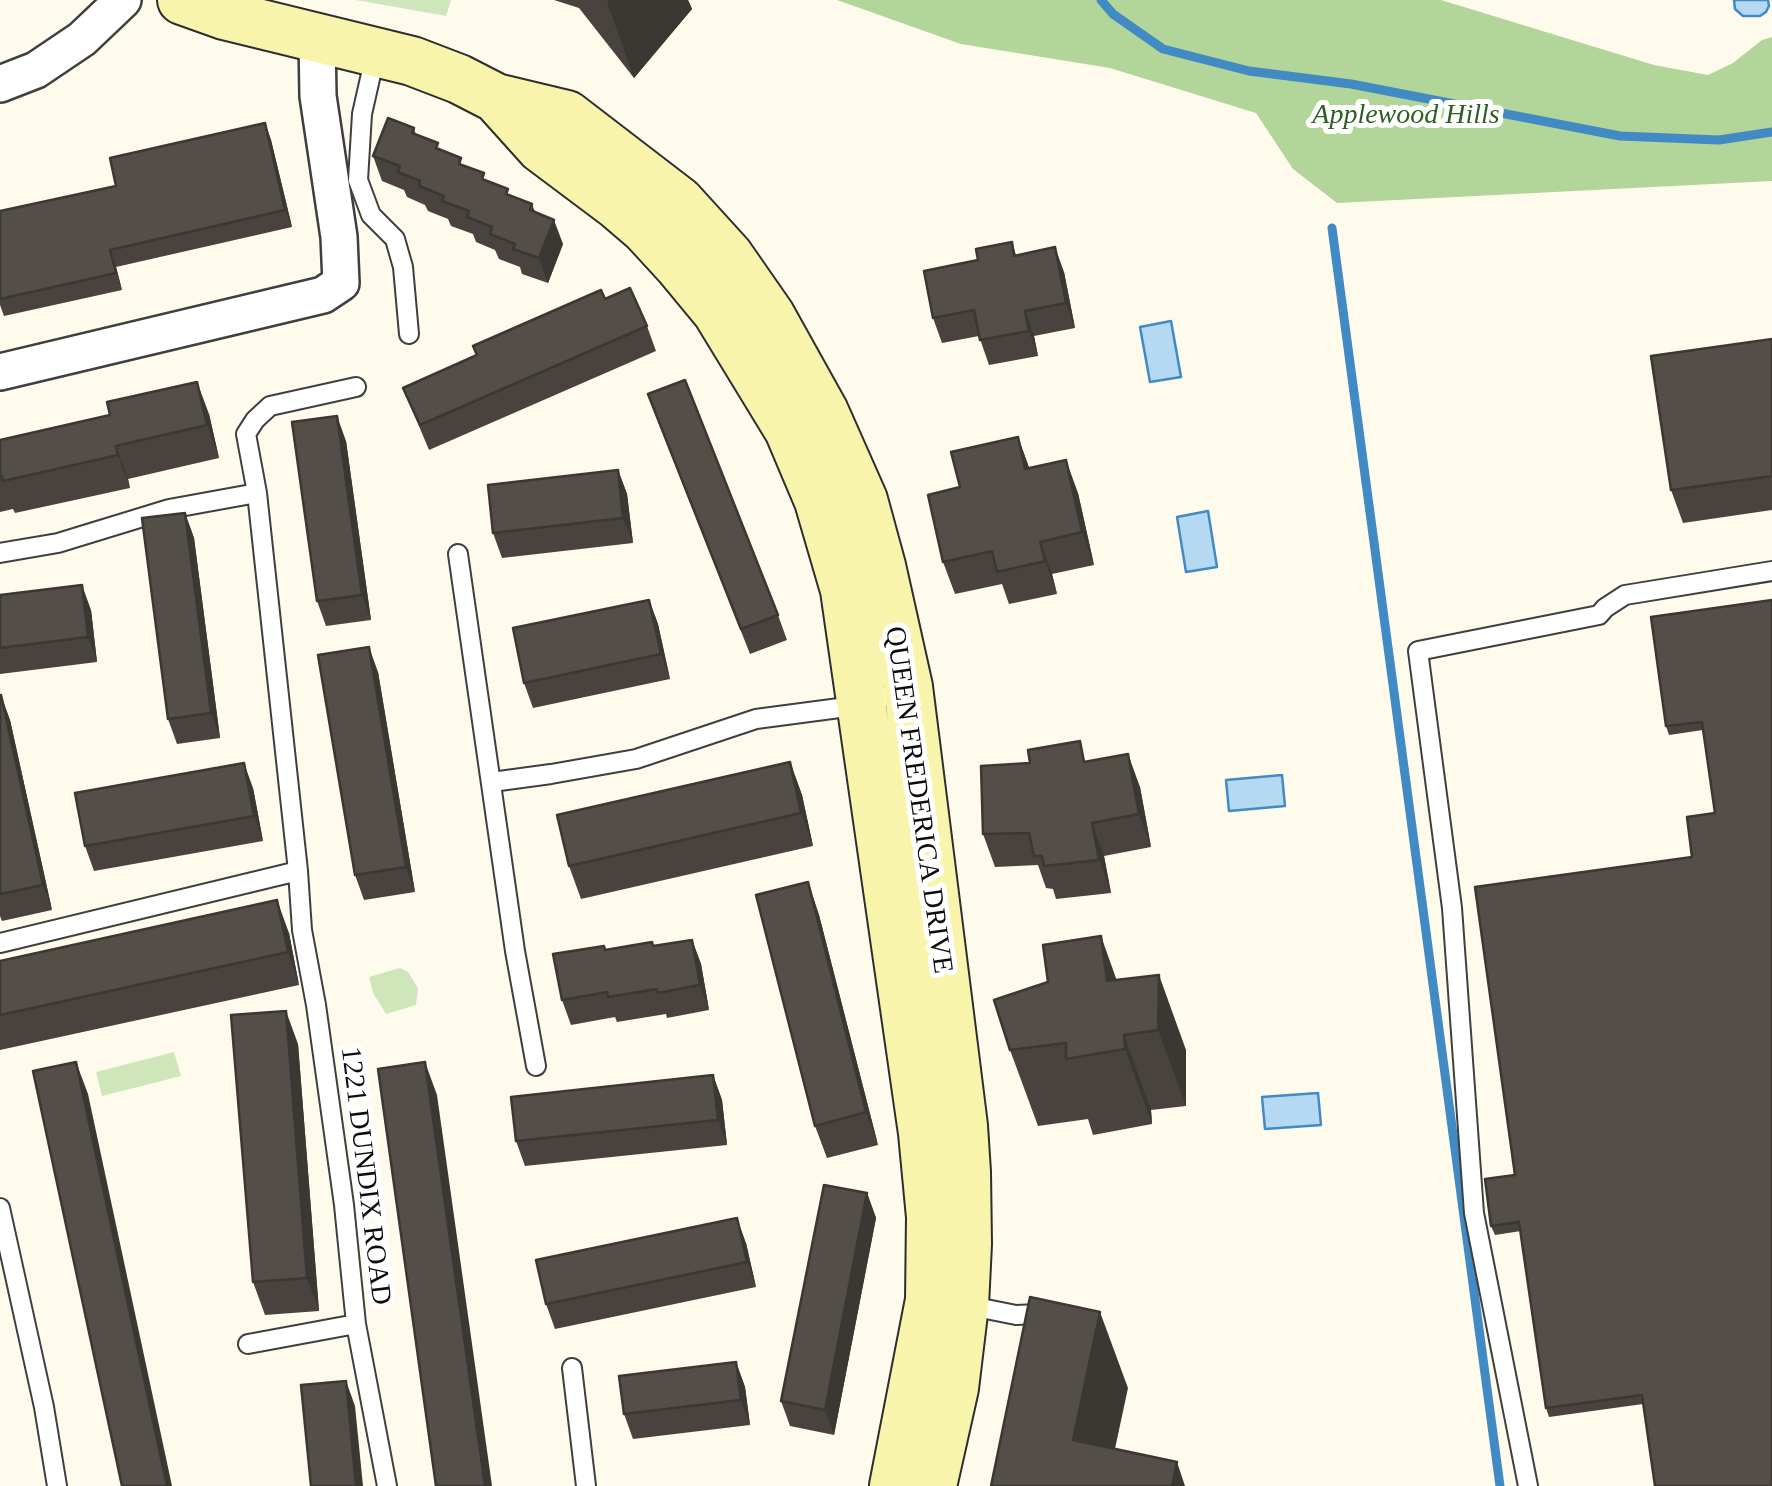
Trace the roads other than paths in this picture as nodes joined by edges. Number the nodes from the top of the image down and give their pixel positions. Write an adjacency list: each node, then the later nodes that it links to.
1 (123, 0): 5 (street)
2 (182, 0): 3 (street, QUEEN FREDERICA DRIVE)
3 (317, 38): 4 (street, QUEEN FREDERICA DRIVE); 8 (street)
4 (376, 51): 6 (street, QUEEN FREDERICA DRIVE); 7 (lane)
5 (0, 84)
6 (496, 98): 14 (street, QUEEN FREDERICA DRIVE); 15 (street, QUEEN FREDERICA DRIVE)
7 (409, 334)
8 (0, 372)
9 (356, 387): 10 (lane, 1221 DUNDIX ROAD)
10 (257, 493): 11 (lane); 17 (lane, 1221 DUNDIX ROAD)
11 (0, 554)
12 (458, 554): 16 (lane)
13 (1772, 571): 31 (lane)
14 (908, 688): 15 (lane); 21 (street, QUEEN FREDERICA DRIVE)
15 (862, 705): 16 (lane); 21 (street, QUEEN FREDERICA DRIVE)
16 (492, 782): 19 (lane)
17 (298, 871): 18 (lane); 22 (lane, 1221 DUNDIX ROAD)
18 (0, 943)
19 (536, 1066)
20 (0, 1208): 26 (lane)
21 (947, 1303): 23 (lane); 29 (street, QUEEN FREDERICA DRIVE); 30 (street, QUEEN FREDERICA DRIVE)
22 (356, 1324): 24 (lane); 27 (lane, 1221 DUNDIX ROAD)
23 (1041, 1339)
24 (248, 1344)
25 (572, 1368): 28 (lane)
26 (57, 1486)
27 (386, 1486)
28 (586, 1486)
29 (894, 1486)
30 (932, 1486)
31 (1528, 1486)

